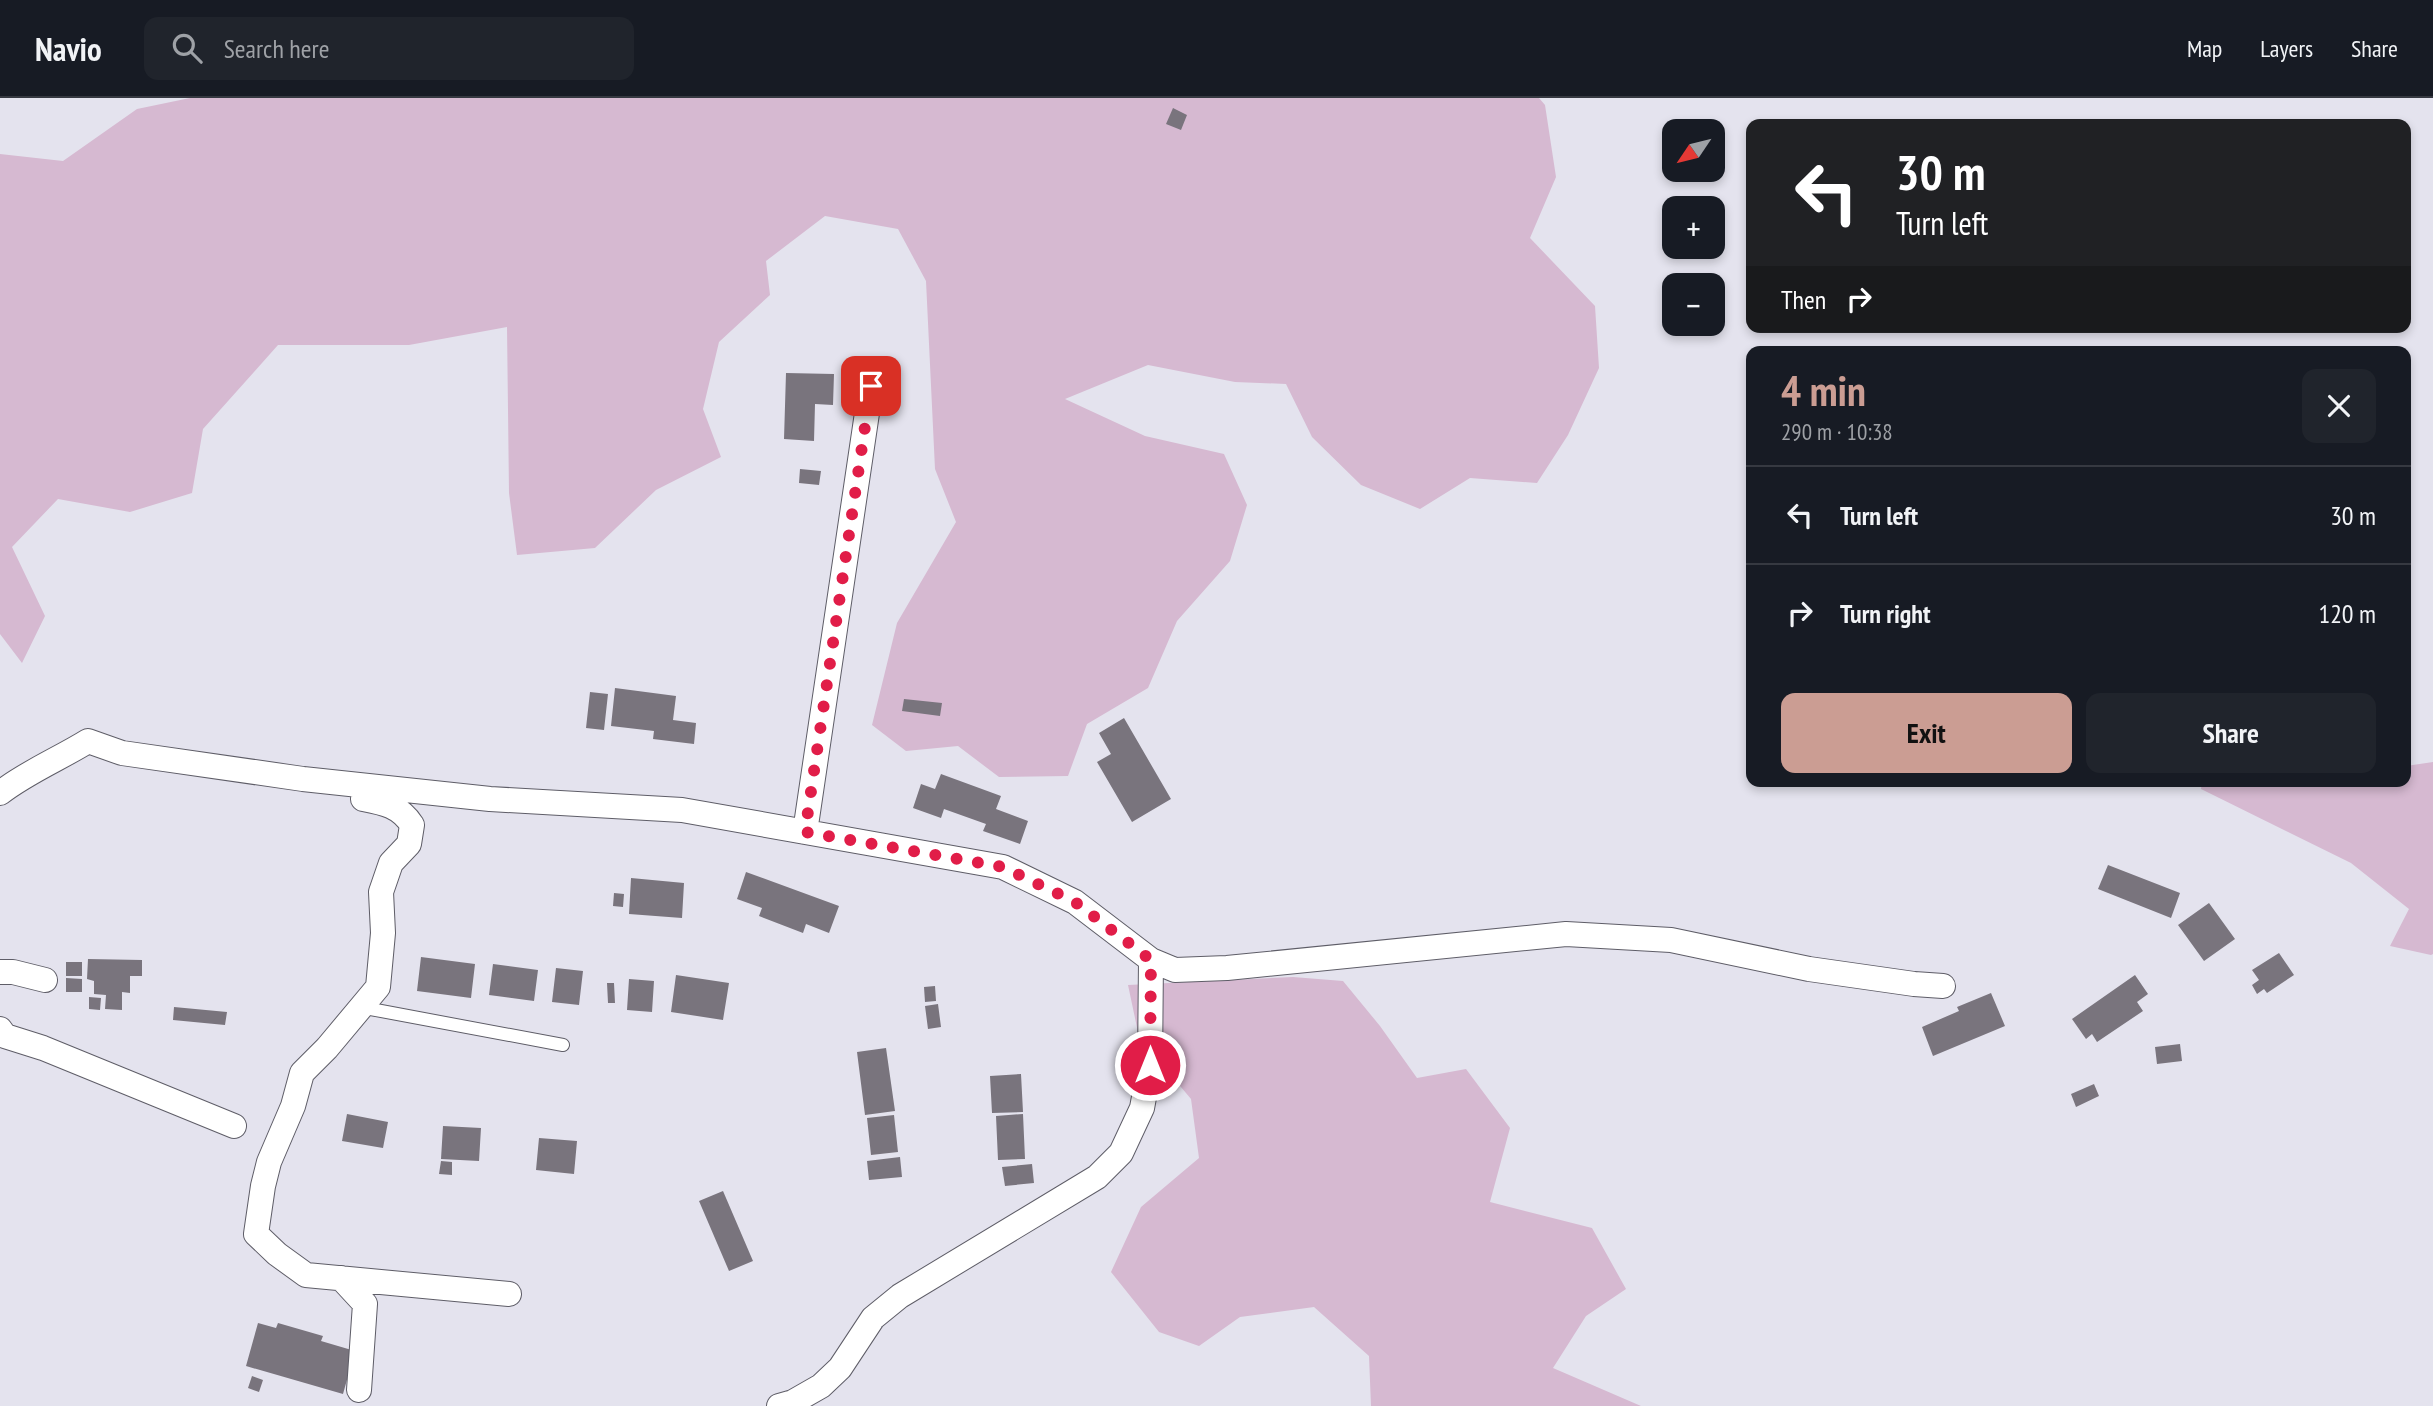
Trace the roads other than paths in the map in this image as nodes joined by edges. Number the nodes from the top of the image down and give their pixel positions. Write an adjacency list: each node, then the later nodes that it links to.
1 (871, 386): 4 (street)
2 (303, 779): 3 (street); 4 (street); 9 (street)
3 (0, 793)
4 (805, 832): 5 (street)
5 (1151, 960): 8 (street); 16 (street)
6 (0, 972): 7 (street)
7 (45, 980)
8 (1943, 986)
9 (378, 987): 11 (lane); 13 (street)
10 (0, 1029): 12 (street)
11 (563, 1045)
12 (234, 1126)
13 (341, 1278): 14 (street); 15 (street)
14 (509, 1294)
15 (359, 1390)
16 (779, 1406)

